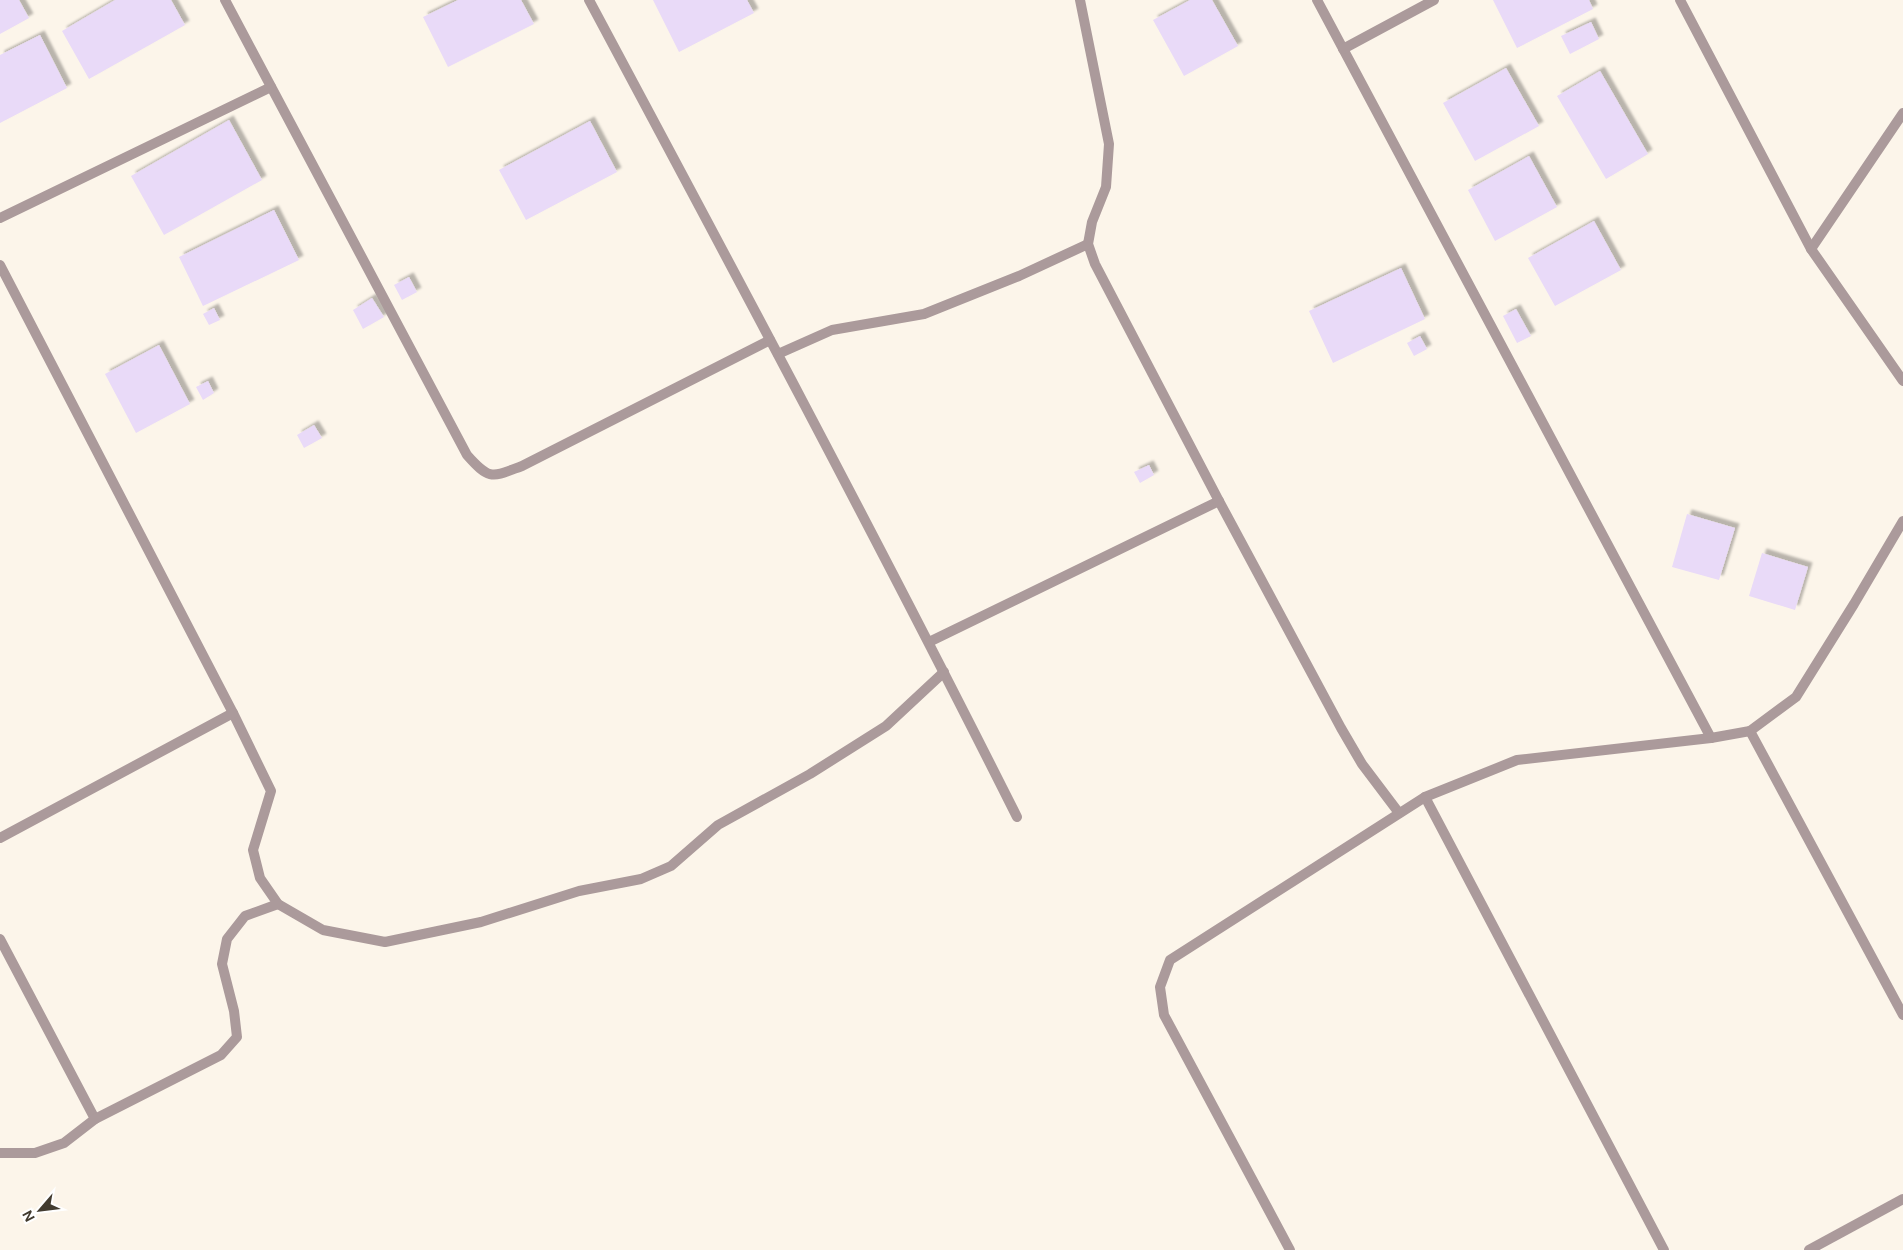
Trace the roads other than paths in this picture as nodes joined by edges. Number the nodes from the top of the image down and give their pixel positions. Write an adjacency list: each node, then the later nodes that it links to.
1 (225, 0): 8 (street)
2 (589, 0): 14 (street)
3 (1080, 0): 11 (street)
4 (1317, 0): 7 (street)
5 (1434, 0): 7 (street)
6 (1680, 0): 12 (street)
7 (1343, 48): 23 (street)
8 (271, 87): 10 (street); 14 (street)
9 (1903, 113): 12 (street)
10 (0, 218)
11 (1088, 244): 15 (street); 17 (street)
12 (1811, 249): 16 (street)
13 (0, 264): 21 (street)
14 (770, 340): 15 (street)
15 (778, 354): 19 (street)
16 (1903, 381)
17 (1219, 502): 19 (street); 25 (street)
18 (1903, 521): 22 (street)
19 (929, 642): 20 (street)
20 (944, 672): 26 (street); 28 (street)
21 (233, 712): 27 (street); 28 (street)
22 (1750, 731): 23 (street); 30 (street)
23 (1711, 738): 24 (street)
24 (1425, 796): 25 (street); 35 (street)
25 (1399, 813): 34 (street)
26 (1017, 817)
27 (0, 838)
28 (278, 904): 31 (street)
29 (0, 939): 31 (street)
30 (1903, 1015)
31 (96, 1119): 32 (street)
32 (0, 1153)
33 (1903, 1199): 36 (street)
34 (1290, 1250)
35 (1664, 1250)
36 (1809, 1250)

